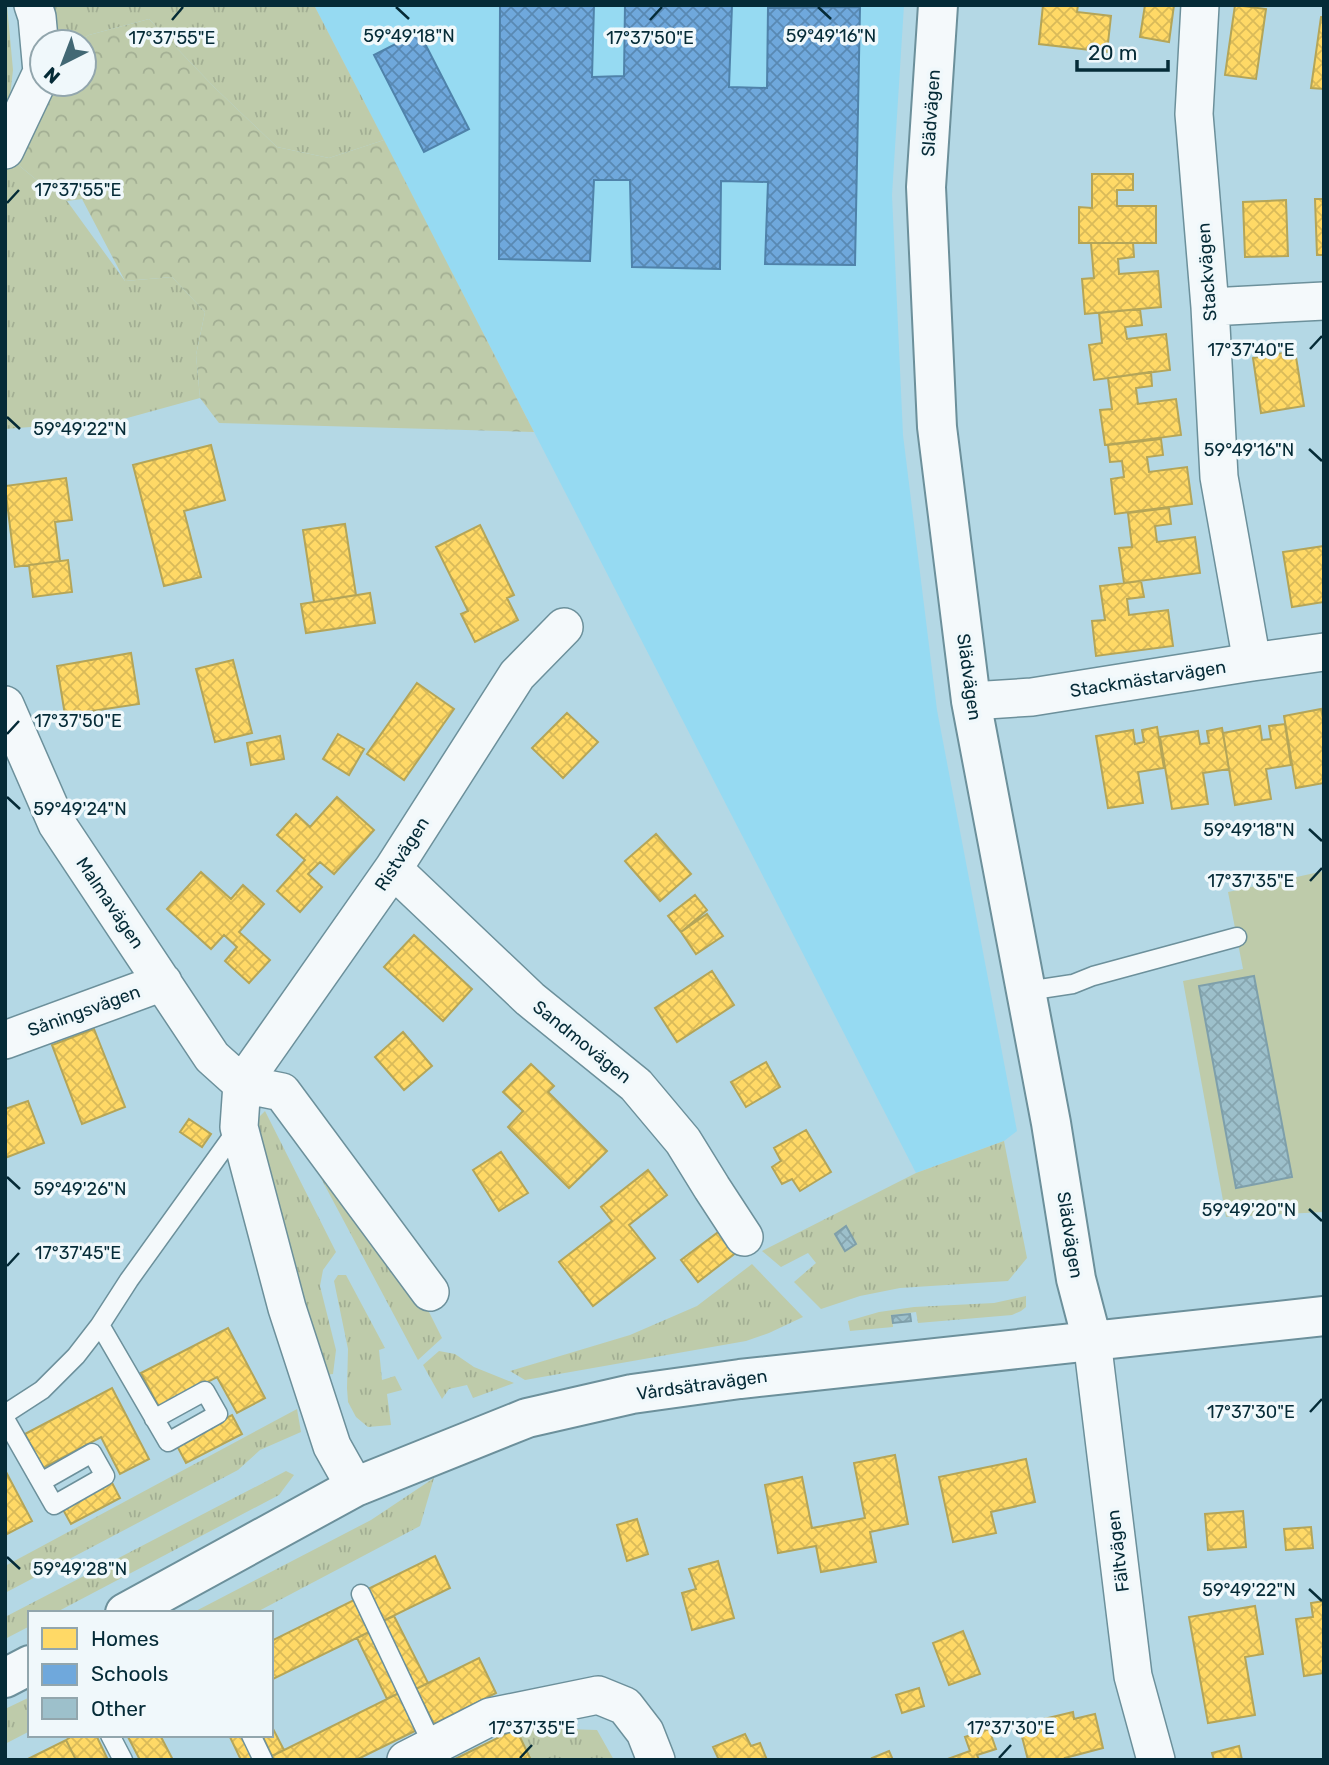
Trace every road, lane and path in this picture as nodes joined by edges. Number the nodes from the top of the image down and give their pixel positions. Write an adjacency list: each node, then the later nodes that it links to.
1 (33, 5): 4 (street)
2 (938, 5): 10 (street, Slädvägen)
3 (1200, 5): 6 (street, Stackvägen)
4 (5, 150)
5 (1324, 302): 6 (street)
6 (1210, 307): 9 (street, Stackvägen)
7 (564, 627): 12 (street, Ristvägen)
8 (1324, 652): 9 (street, Stackmästarvägen)
9 (1252, 662): 10 (street, Stackmästarvägen)
10 (971, 701): 15 (street, Slädvägen)
11 (5, 705): 14 (street, Malmavägen)
12 (393, 869): 17 (street, Ristvägen); 19 (street, Sandmovägen)
13 (1237, 937): 15 (lane)
14 (163, 982): 16 (street, Såningsvägen); 17 (street, Malmavägen)
15 (1027, 991): 23 (street, Slädvägen)
16 (5, 1040)
17 (243, 1083): 18 (street); 20 (street, Malmavägen)
18 (239, 1127): 22 (lane); 27 (street)
19 (744, 1237)
20 (430, 1292)
21 (1324, 1316): 23 (street, Vårdsätravägen)
22 (100, 1325): 24 (lane); 25 (lane)
23 (1093, 1340): 27 (street, Vårdsätravägen); 38 (street, Fältvägen)
24 (5, 1416): 26 (lane)
25 (154, 1419)
26 (41, 1482)
27 (355, 1487): 29 (street, Vårdsätravägen)
28 (361, 1594): 34 (lane)
29 (129, 1611)
30 (28, 1666): 31 (street)
31 (5, 1678)
32 (111, 1737): 35 (lane)
33 (252, 1737): 36 (lane)
34 (426, 1755): 37 (street)
35 (123, 1760)
36 (263, 1760)
37 (656, 1760)
38 (1156, 1760)

